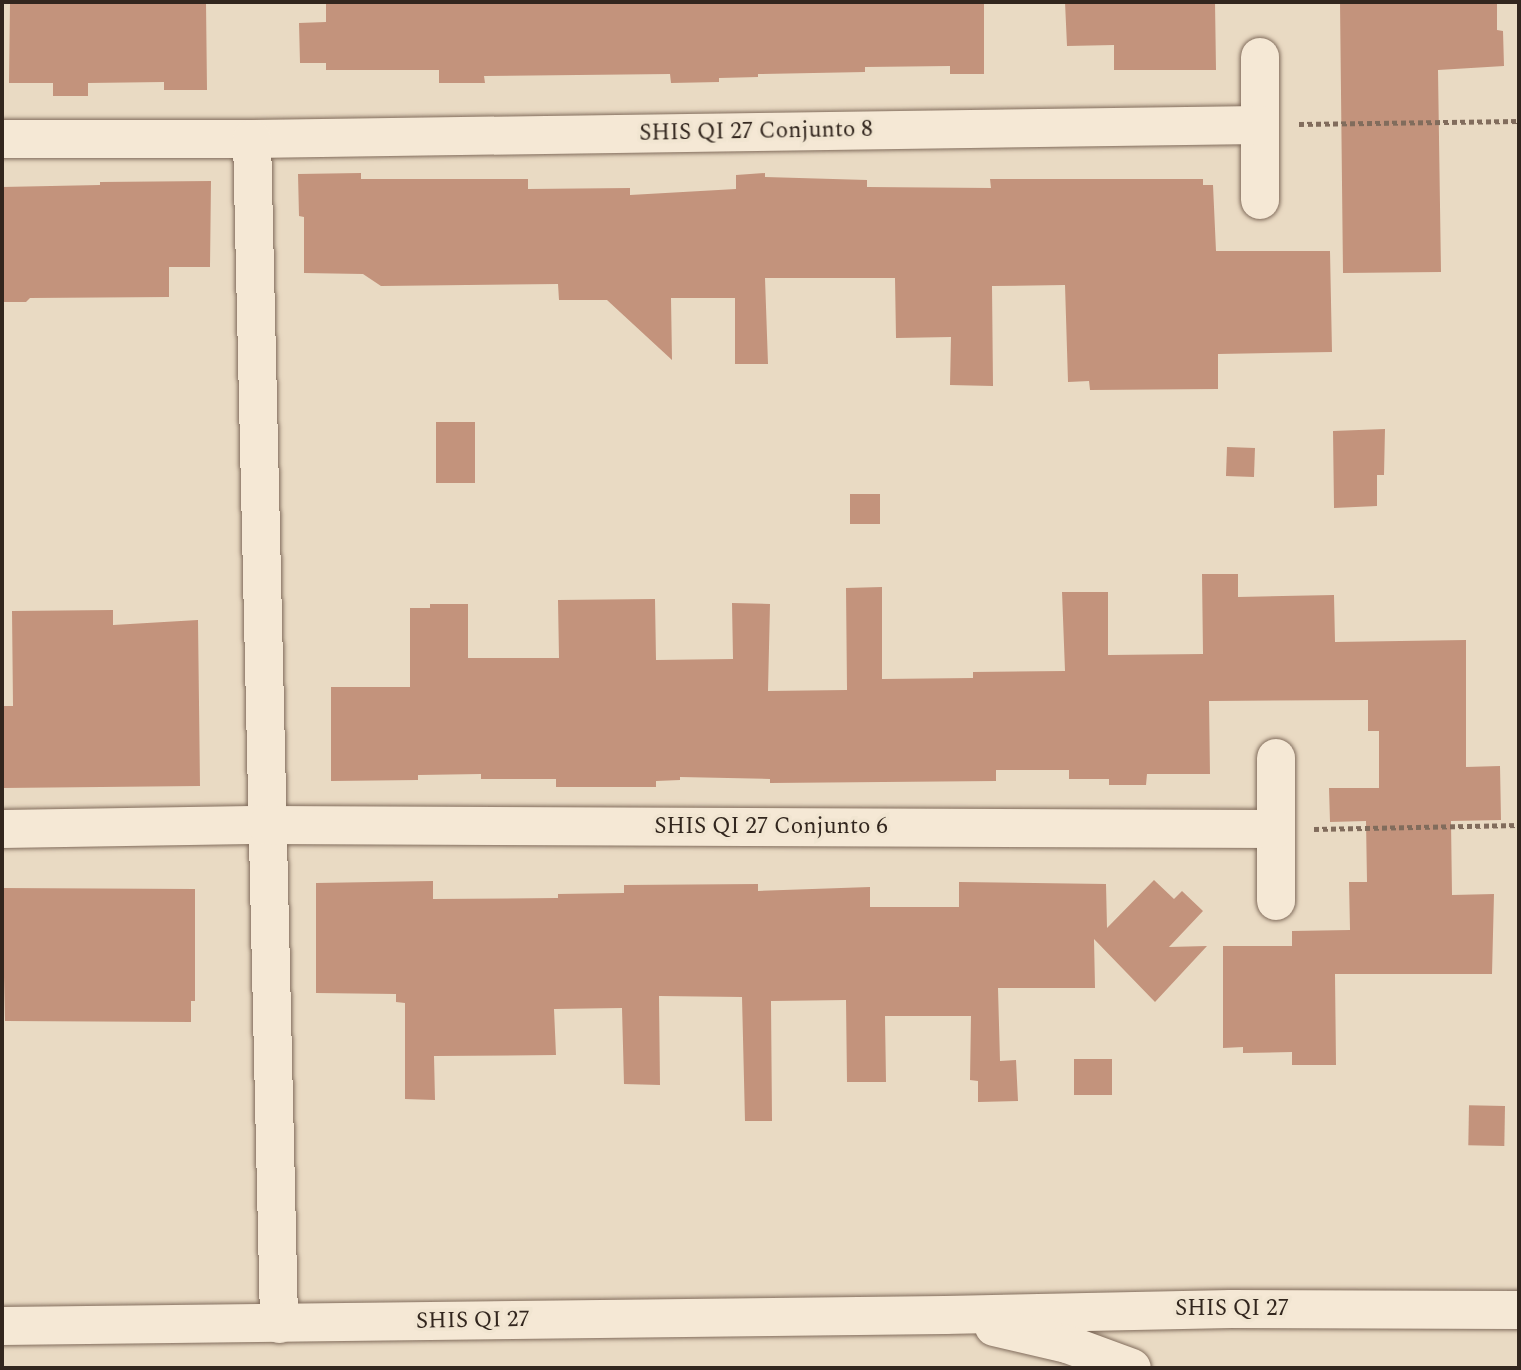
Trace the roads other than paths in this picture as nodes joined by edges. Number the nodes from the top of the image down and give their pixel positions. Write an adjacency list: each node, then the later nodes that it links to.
1 (1260, 57): 2 (street)
2 (1260, 125): 4 (street, SHIS QI 27 Conjunto 8); 5 (street)
3 (2, 139): 4 (street, SHIS QI 27 Conjunto 8)
4 (252, 139): 7 (street)
5 (1260, 200)
6 (1276, 758): 9 (street)
7 (267, 825): 8 (street, SHIS QI 27 Conjunto 6); 9 (street, SHIS QI 27 Conjunto 6); 13 (street)
8 (2, 829)
9 (1275, 829): 10 (street)
10 (1276, 901)
11 (1519, 1310): 12 (street, SHIS QI 27)
12 (945, 1315): 13 (street, SHIS QI 27); 15 (street, SHIS QI 27)
13 (279, 1324): 14 (street, SHIS QI 27)
14 (2, 1326)
15 (1132, 1368)

